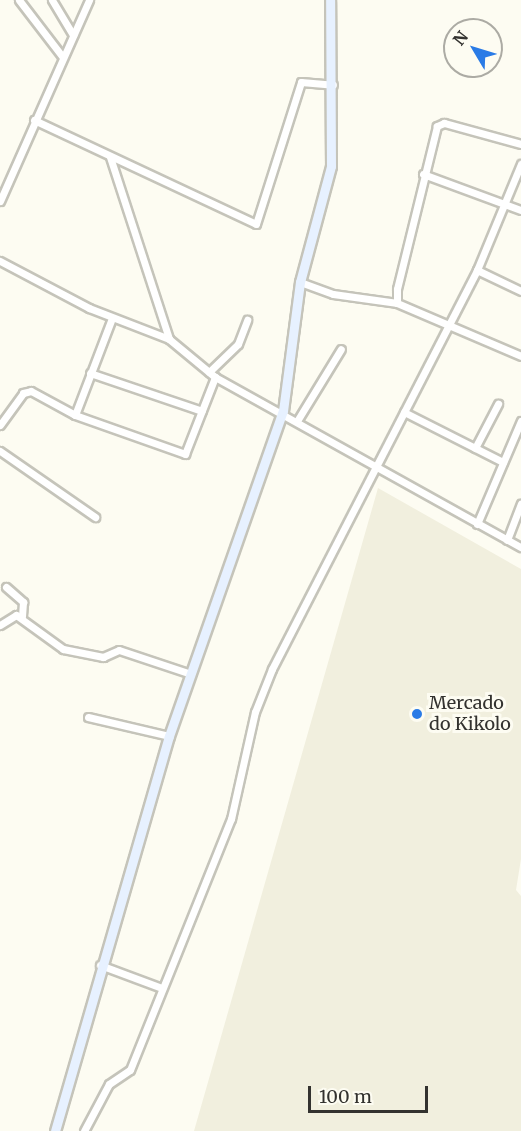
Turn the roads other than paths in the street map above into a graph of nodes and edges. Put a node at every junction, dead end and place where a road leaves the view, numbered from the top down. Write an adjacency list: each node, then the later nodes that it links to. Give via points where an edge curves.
1 (19, 0): 6 (street)
2 (52, 0): 5 (street)
3 (89, 0): 5 (street)
4 (330, 0): 7 (street)
5 (73, 35): 6 (street)
6 (62, 56): 8 (street)
7 (333, 85): 10 (street, via 302,82 256,224); 18 (street, via 331,166)
8 (34, 120): 10 (street); 13 (street)
9 (521, 144): 12 (street, via 440,124)
10 (110, 157): 24 (street)
11 (521, 164): 14 (street)
12 (423, 174): 14 (street); 20 (street, via 400,266)
13 (1, 195)
14 (505, 204): 15 (street); 17 (street)
15 (521, 210)
16 (0, 261): 21 (street)
17 (477, 270): 19 (street); 23 (street)
18 (300, 282): 20 (street, via 333,294); 31 (street)
19 (521, 291)
20 (397, 303): 23 (street)
21 (112, 318): 24 (street); 27 (street)
22 (247, 320): 28 (street, via 238,344)
23 (450, 325): 26 (street); 32 (street)
24 (170, 339): 28 (street)
25 (341, 349): 34 (street)
26 (521, 356)
27 (90, 373): 30 (street); 33 (street)
28 (212, 374): 30 (street); 31 (street)
29 (498, 404): 37 (street)
30 (202, 411): 33 (street, via 185,454)
31 (283, 411): 34 (street); 49 (street)
32 (404, 412): 37 (street); 40 (street)
33 (75, 415): 36 (street, via 26,391)
34 (297, 421): 40 (street)
35 (521, 421): 39 (street)
36 (0, 425)
37 (475, 448): 39 (street)
38 (0, 451): 42 (street)
39 (503, 462): 43 (street)
40 (374, 469): 43 (street); 53 (street, via 267,680 255,712 231,819)
41 (521, 504): 44 (street)
42 (96, 517)
43 (477, 524): 44 (street)
44 (507, 540): 45 (street)
45 (521, 547)
46 (6, 587): 47 (street, via 23,602)
47 (22, 616): 48 (street); 49 (street, via 63,649 103,657 119,650)
48 (0, 625)
49 (191, 674): 51 (street)
50 (88, 717): 51 (street)
51 (169, 736): 52 (street)
52 (100, 964): 53 (street); 54 (street)
53 (162, 988): 55 (street, via 130,1070 109,1084)
54 (55, 1131)
55 (84, 1131)

